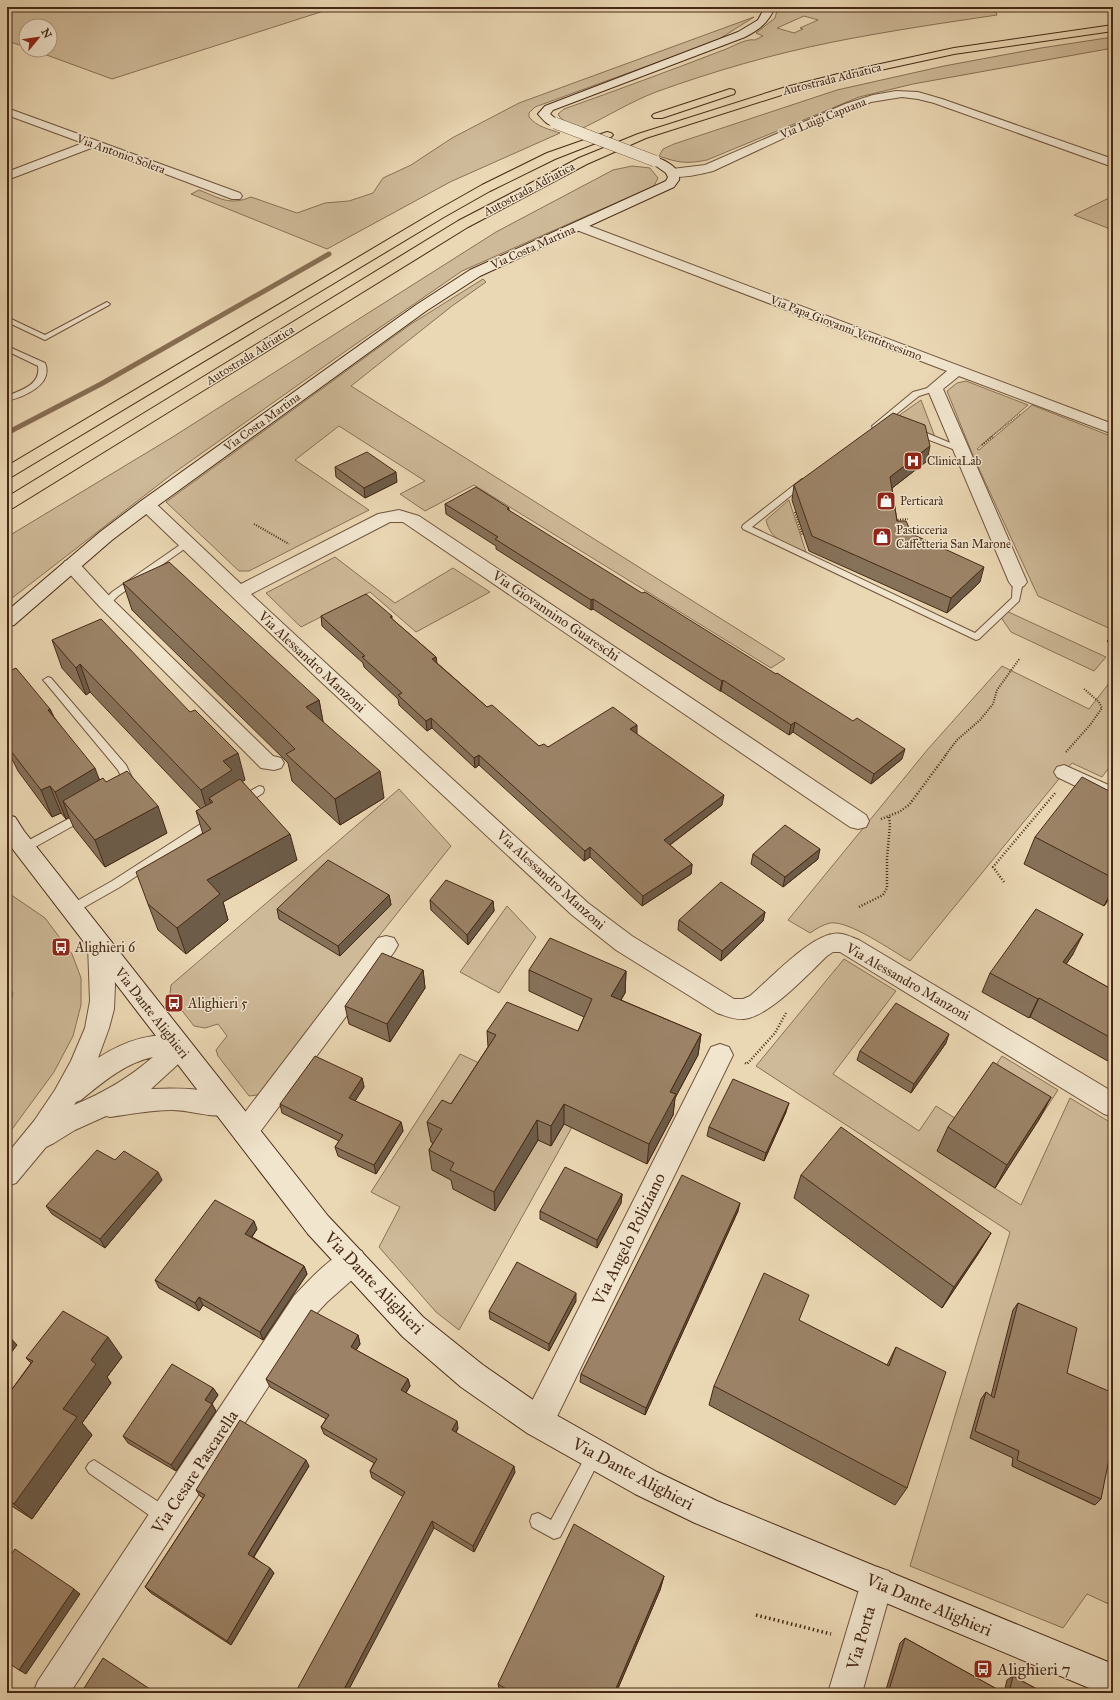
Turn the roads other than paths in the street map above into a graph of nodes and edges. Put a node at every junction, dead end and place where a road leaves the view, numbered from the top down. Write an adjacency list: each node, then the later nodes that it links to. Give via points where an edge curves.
1 (770, 7): 11 (street, bridge, via 762,22 736,37 549,108 544,114 555,123 655,161)
2 (1113, 17): 4 (highway)
3 (1113, 28): 27 (highway, Autostrada Adriatica, via 954,51 790,89 642,136 583,161 463,224)
4 (936, 42)
5 (738, 90): 7 (highway)
6 (7, 111): 9 (street, Via Antonio Solera)
7 (643, 121)
8 (621, 130): 25 (highway, Autostrada Adriatica, via 551,156 486,188)
9 (94, 143): 12 (street); 13 (street, Via Antonio Solera)
10 (1113, 163): 11 (street, Via Luigi Capuana, via 938,101 898,94 860,101 709,168)
11 (672, 172): 14 (street, Via Costa Martina, via 674,181 665,187)
12 (7, 176)
13 (236, 196)
14 (579, 226): 18 (street, Via Papa Giovanni Ventitreesimo); 28 (street, Via Costa Martina, via 475,273 427,304)
15 (107, 304): 16 (lane, via 45,338)
16 (7, 319)
17 (7, 348): 20 (lane, via 42,365 44,373 36,386)
18 (957, 370): 19 (street); 23 (street, Via Papa Giovanni Ventitreesimo)
19 (935, 388): 22 (lane, via 916,394 887,421); 24 (street)
20 (7, 399)
21 (905, 428): 24 (lane)
22 (872, 429)
23 (1113, 429)
24 (961, 449): 31 (street)
25 (7, 473)
26 (812, 476): 31 (lane, via 746,528 976,638 1016,599)
27 (7, 504)
28 (147, 505): 29 (street, Via Alessandro Manzoni); 30 (street, Via Costa Martina)
29 (187, 543): 32 (street, Via Alessandro Manzoni); 33 (lane)
30 (71, 565): 33 (street); 34 (street, Via Costa Martina)
31 (1018, 582)
32 (239, 593): 44 (street, Via Giovannino Guareschi, via 384,518 398,515 413,520); 53 (street, Via Alessandro Manzoni, via 588,916 624,943 726,1006 745,1009 759,1003 819,949 833,943 842,943)
33 (106, 603): 36 (street, via 268,763)
34 (7, 621)
35 (48, 680): 39 (lane, via 122,768 128,780)
36 (274, 763)
37 (1067, 773): 40 (street)
38 (259, 790): 42 (lane)
39 (121, 793)
40 (1113, 796)
41 (95, 808): 45 (lane)
42 (232, 808)
43 (219, 816): 46 (lane, via 116,884)
44 (858, 821)
45 (13, 834): 46 (street, Via Dante Alighieri)
46 (72, 909): 47 (street, Via Dante Alighieri)
47 (100, 945): 49 (street, Via Dante Alighieri); 51 (street, via 102,1010 97,1031)
48 (386, 945): 55 (street)
49 (179, 1047): 51 (street, via 155,1046 138,1050 114,1061); 52 (street, Via Dante Alighieri); 54 (street, via 141,1082)
50 (720, 1055): 59 (street, Via Angelo Poliziano)
51 (68, 1095): 56 (street)
52 (224, 1105): 54 (street, via 149,1100); 55 (street, Via Dante Alighieri)
53 (1113, 1106)
54 (93, 1110): 56 (street, via 68,1120)
55 (245, 1132): 58 (street, Via Dante Alighieri, via 318,1225)
56 (35, 1140): 57 (street)
57 (7, 1174)
58 (352, 1261): 59 (street, Via Dante Alighieri, via 413,1327 472,1376); 62 (street, Via Cesare Pascarella, via 304,1306)
59 (538, 1422): 60 (street, Via Dante Alighieri)
60 (594, 1455): 63 (lane, via 554,1531); 64 (street, Via Dante Alighieri, via 706,1512)
61 (94, 1468): 62 (lane)
62 (166, 1517): 66 (street, Via Cesare Pascarella)
63 (538, 1521)
64 (877, 1583): 65 (street, Via Dante Alighieri); 67 (street, Via Porta)
65 (1113, 1681)
66 (50, 1693)
67 (845, 1693)

